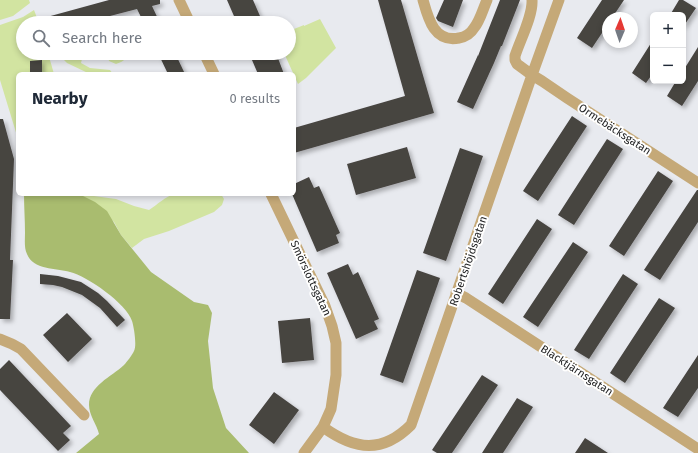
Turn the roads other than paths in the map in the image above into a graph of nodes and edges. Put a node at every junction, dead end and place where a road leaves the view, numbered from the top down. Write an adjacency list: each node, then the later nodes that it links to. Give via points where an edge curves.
1 (179, 0): 6 (street)
2 (423, 0): 3 (street, via 428,18 435,30 444,37 455,38 472,32)
3 (487, 0)
4 (532, 0): 9 (street, Ormebäcksgatan, via 515,60)
5 (559, 0): 9 (street, Robertshöjdsgatan)
6 (187, 16)
7 (207, 60): 8 (street)
8 (213, 72)
9 (532, 75): 10 (street, Ormebäcksgatan); 12 (street, Robertshöjdsgatan)
10 (698, 184)
11 (272, 196): 15 (street, Smörslottsgatan, via 325,306 336,343 336,375 331,409)
12 (456, 294): 15 (street, Robertshöjdsgatan, via 416,412 404,434 388,446 370,450 360,449); 16 (street, Blacktjärnsgatan, via 466,298)
13 (0, 339): 14 (street, via 20,348)
14 (84, 415)
15 (323, 428): 17 (street, Smörslottsgatan)
16 (698, 449)
17 (304, 453)

